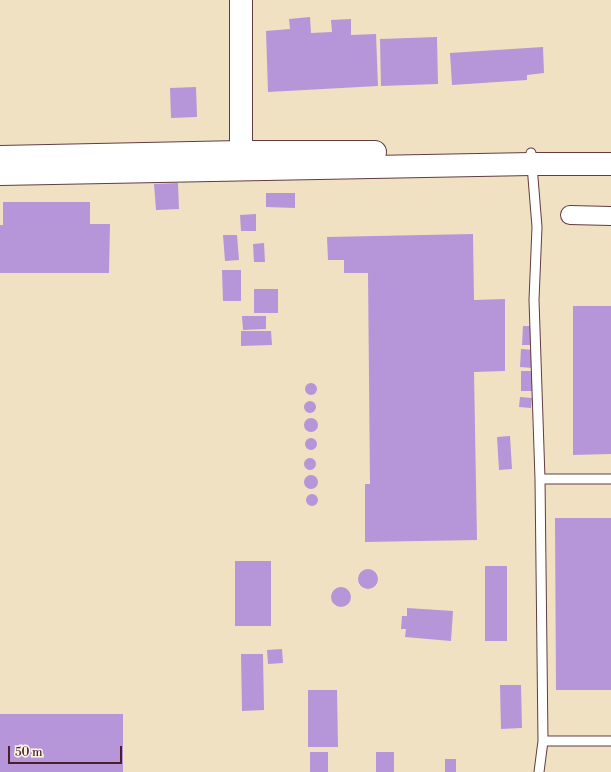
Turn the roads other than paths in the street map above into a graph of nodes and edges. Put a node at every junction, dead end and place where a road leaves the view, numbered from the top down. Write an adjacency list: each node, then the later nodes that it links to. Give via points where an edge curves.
1 (241, 0): 2 (street)
2 (241, 152): 4 (street); 5 (street)
3 (611, 153): 5 (street)
4 (0, 157)
5 (531, 158): 6 (street); 7 (street); 10 (lane, via 537,227 534,300)
6 (611, 164)
7 (0, 174)
8 (570, 215): 9 (street)
9 (611, 216)
10 (540, 479): 11 (lane); 12 (lane)
11 (611, 479)
12 (543, 741): 13 (lane); 14 (lane)
13 (611, 741)
14 (539, 772)

